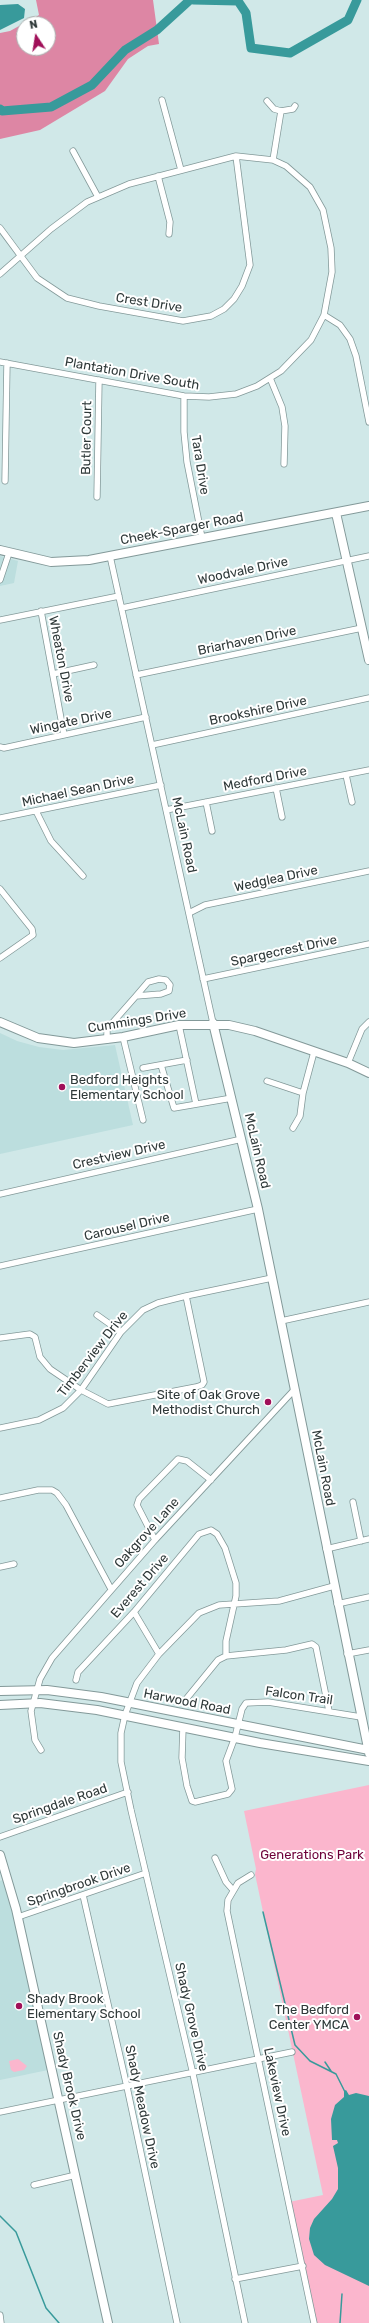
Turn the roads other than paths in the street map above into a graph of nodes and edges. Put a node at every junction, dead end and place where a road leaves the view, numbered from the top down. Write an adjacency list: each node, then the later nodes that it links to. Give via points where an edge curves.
1 (162, 100): 8 (street)
2 (267, 101): 4 (street, via 274,109)
3 (295, 106): 4 (street, via 293,109)
4 (281, 111): 7 (street)
5 (72, 151): 10 (street)
6 (236, 156): 7 (street); 8 (street); 13 (street, Crest Drive, via 250,265 234,299 224,309 211,316 183,321 67,298 36,278)
7 (273, 160): 15 (street, Plantation Drive South, via 286,166 303,180 323,210 331,248 332,272)
8 (181, 170): 9 (street)
9 (158, 176): 10 (street, via 129,184); 12 (street, via 170,222)
10 (98, 197): 13 (street, via 70,214)
11 (0, 228): 13 (street, Crest Drive)
12 (169, 234)
13 (19, 256): 14 (street)
14 (0, 274)
15 (324, 315): 18 (street, Plantation Drive South, via 306,346 281,371); 21 (street, via 340,325 350,339 356,356)
16 (0, 362): 17 (street, Plantation Drive South)
17 (7, 363): 19 (street, Plantation Drive South); 23 (street)
18 (270, 378): 20 (street, Plantation Drive South, via 236,394); 22 (street, via 282,407 286,448)
19 (99, 380): 20 (street, Plantation Drive South); 24 (street, Butler Court)
20 (184, 396): 27 (street, Tara Drive, via 187,462)
21 (369, 422)
22 (284, 464)
23 (5, 481)
24 (97, 497)
25 (369, 506): 26 (street, Cheek-Sparger Road)
26 (336, 513): 27 (street, Cheek-Sparger Road); 32 (street)
27 (202, 538): 30 (street, Cheek-Sparger Road)
28 (0, 550): 29 (street, Cheek-Sparger Road)
29 (9, 553): 30 (street, Cheek-Sparger Road, via 51,562); 33 (street)
30 (110, 556): 35 (street, McLain Road)
31 (369, 556): 32 (street, Woodvale Drive)
32 (348, 560): 36 (street, Woodvale Drive); 39 (street)
33 (2, 567): 34 (street)
34 (0, 580)
35 (119, 596): 36 (street, McLain Road); 37 (street)
36 (122, 608): 43 (street, McLain Road)
37 (41, 611): 38 (street); 42 (street, Wheaton Drive)
38 (0, 620)
39 (362, 628): 40 (street); 43 (street, Briarhaven Drive)
40 (369, 660)
41 (94, 665): 42 (street)
42 (53, 674): 46 (street, Wheaton Drive)
43 (136, 675): 45 (street, McLain Road)
44 (369, 698): 47 (street, Brookshire Drive)
45 (146, 717): 46 (street, Wingate Drive); 47 (street, McLain Road)
46 (64, 735): 48 (street, Wingate Drive)
47 (152, 745): 51 (street, McLain Road)
48 (1, 747)
49 (369, 770): 50 (street, Medford Drive)
50 (346, 775): 52 (street, Medford Drive); 54 (street)
51 (161, 785): 55 (street, McLain Road); 56 (street, Michael Sean Drive)
52 (276, 788): 53 (street, Medford Drive); 57 (street)
53 (206, 802): 55 (street, Medford Drive); 59 (street)
54 (352, 802)
55 (166, 810): 63 (street, McLain Road)
56 (36, 811): 58 (street, Michael Sean Drive); 61 (street, via 51,841)
57 (282, 817)
58 (0, 818)
59 (212, 831)
60 (369, 871): 63 (street, Wedglea Drive, via 205,905)
61 (83, 876)
62 (0, 889): 65 (street, via 33,932 30,938)
63 (189, 913): 66 (street, McLain Road)
64 (369, 944): 66 (street, Spargecrest Drive)
65 (0, 958)
66 (203, 979): 70 (street, McLain Road)
67 (136, 996): 67 (street, via 161,994 169,991 170,985 166,980 159,979 148,982); 73 (street, via 107,1029)
68 (0, 1022): 73 (street, Cummings Drive, via 51,1041 74,1043)
69 (369, 1022): 76 (street, via 362,1029)
70 (213, 1023): 71 (street, Cummings Drive); 74 (street, Cummings Drive, via 255,1031); 82 (street, McLain Road)
71 (179, 1025): 72 (street, Cummings Drive); 75 (street)
72 (123, 1037): 73 (street, Cummings Drive); 84 (street)
73 (107, 1040)
74 (314, 1052): 76 (street, Cummings Drive); 81 (street)
75 (188, 1060): 77 (street); 83 (street)
76 (348, 1063): 79 (street, Cummings Drive)
77 (161, 1065): 78 (street); 83 (street, via 172,1107)
78 (143, 1068)
79 (369, 1073)
80 (267, 1081): 81 (street)
81 (303, 1093): 85 (street, via 300,1116)
82 (232, 1098): 83 (street); 86 (street, McLain Road)
83 (196, 1104)
84 (143, 1120)
85 (293, 1128)
86 (242, 1139): 87 (street, Crestview Drive); 88 (street, McLain Road)
87 (0, 1194)
88 (258, 1209): 89 (street, Carousel Drive); 90 (street, McLain Road)
89 (0, 1266)
90 (272, 1278): 91 (street, Timberview Drive); 94 (street, McLain Road)
91 (186, 1296): 95 (street, Timberview Drive, via 158,1303 143,1310); 98 (street, via 204,1382 196,1387 108,1404)
92 (369, 1302): 94 (street)
93 (97, 1315): 95 (street)
94 (281, 1320): 97 (street, McLain Road)
95 (121, 1332): 98 (street, Timberview Drive)
96 (0, 1338): 98 (street, via 30,1334 35,1337 44,1362)
97 (295, 1389): 100 (street, Oakgrove Lane); 106 (street, McLain Road)
98 (81, 1390): 99 (street, Timberview Drive, via 63,1408 46,1418)
99 (0, 1428)
100 (211, 1480): 104 (street, Oakgrove Lane); 104 (street, via 187,1461 178,1459 139,1500 137,1505)
101 (0, 1498): 110 (street, via 38,1490 52,1490 57,1494 66,1505)
102 (353, 1502): 105 (street)
103 (369, 1539): 105 (street)
104 (155, 1540): 110 (street, Oakgrove Lane)
105 (361, 1541): 106 (street)
106 (326, 1549): 109 (street, McLain Road)
107 (14, 1564): 108 (street)
108 (0, 1567)
109 (334, 1586): 112 (street, Shady Grove Drive, via 279,1601); 113 (street, McLain Road)
110 (111, 1589): 120 (street, Oakgrove Lane, via 52,1658)
111 (369, 1597): 113 (street)
112 (234, 1604): 114 (street, Everest Drive, via 236,1583 225,1548 214,1532 203,1531); 116 (street, Shady Grove Drive, via 210,1607 199,1613); 118 (street, via 226,1641)
113 (337, 1604): 117 (street, McLain Road)
114 (134, 1612): 116 (street); 119 (street, Everest Drive, via 78,1672)
115 (369, 1650): 117 (street)
116 (159, 1654): 124 (street, Shady Grove Drive, via 137,1683)
117 (347, 1654): 128 (street, McLain Road)
118 (226, 1656): 122 (street, via 218,1660); 126 (street, via 286,1650 312,1644 317,1653)
119 (76, 1680)
120 (36, 1690): 121 (street, Harwood Road); 123 (street, Oakgrove Lane); 124 (street, Harwood Road, via 74,1693)
121 (0, 1691)
122 (187, 1698)
123 (34, 1703): 125 (street, Harwood Road); 127 (street, Harwood Road); 132 (street, Oakgrove Lane, via 31,1711 35,1740)
124 (130, 1703): 127 (street, Shady Grove Drive); 129 (street, Harwood Road)
125 (0, 1705)
126 (330, 1711): 128 (street, Falcon Trail); 129 (street, Falcon Trail, via 268,1702 250,1702 243,1706)
127 (125, 1715): 130 (street, Harwood Road); 135 (street, Shady Grove Drive, via 121,1733 121,1762)
128 (361, 1717): 133 (street, McLain Road)
129 (238, 1724): 131 (street, Falcon Trail); 133 (street, Harwood Road)
130 (183, 1727): 131 (street, Harwood Road); 131 (street, Falcon Trail, via 182,1758 187,1786 192,1801 195,1802 228,1794 232,1789 226,1761)
131 (235, 1738): 134 (street, Harwood Road)
132 (41, 1750)
133 (369, 1751)
134 (369, 1761)
135 (128, 1792): 136 (street, Springdale Road); 139 (street, Shady Grove Drive)
136 (0, 1837)
137 (0, 1855): 143 (street, Shady Brook Drive)
138 (215, 1858): 141 (street, via 226,1882)
139 (146, 1873): 142 (street, Springbrook Drive); 146 (street, Shady Grove Drive)
140 (251, 1875): 141 (street, Lakeview Drive, via 242,1879)
141 (233, 1890): 145 (street, Lakeview Drive, via 228,1900 227,1911)
142 (83, 1895): 143 (street, Springbrook Drive); 147 (street, Shady Meadow Drive)
143 (18, 1917): 148 (street, Shady Brook Drive)
144 (292, 2052): 145 (street)
145 (260, 2061): 146 (street); 152 (street, Lakeview Drive)
146 (193, 2074): 147 (street); 153 (street, Shady Grove Drive)
147 (127, 2087): 148 (street); 157 (street, Shady Meadow Drive)
148 (60, 2100): 149 (street); 150 (street, Shady Brook Drive)
149 (0, 2112)
150 (76, 2175): 151 (street); 156 (street, Shady Brook Drive)
151 (34, 2185)
152 (303, 2266): 153 (street); 159 (street, Lakeview Drive)
153 (235, 2279): 158 (street, Shady Grove Drive)
154 (0, 2315): 155 (street)
155 (1, 2323)
156 (108, 2323)
157 (176, 2323)
158 (245, 2323)
159 (314, 2323)

